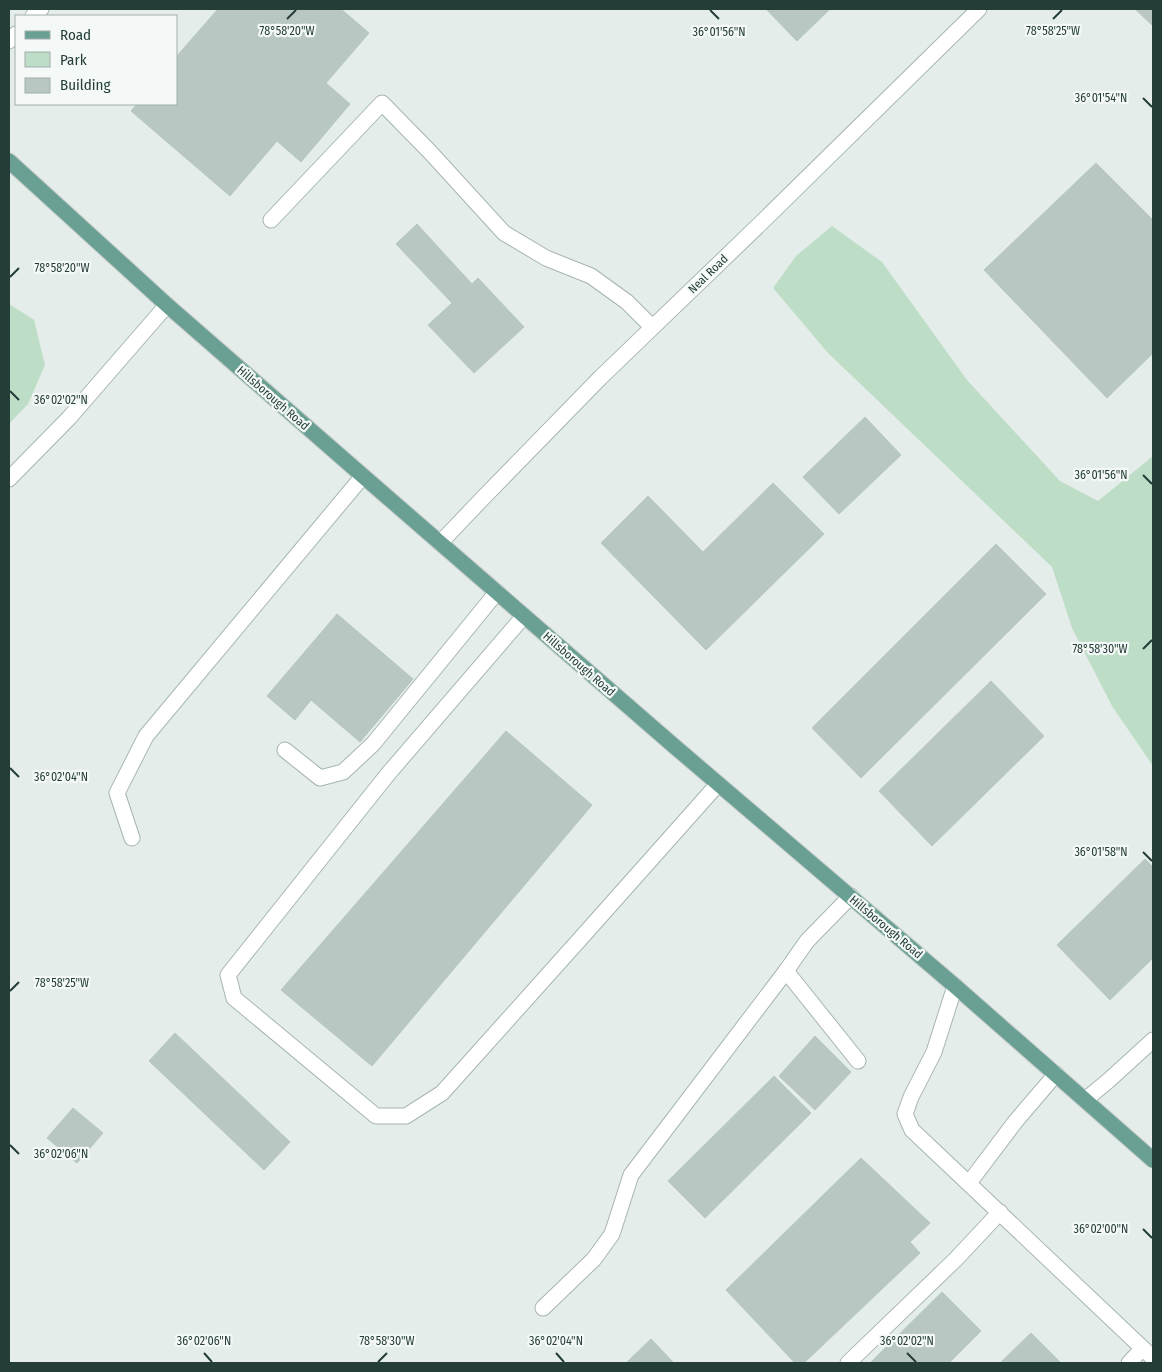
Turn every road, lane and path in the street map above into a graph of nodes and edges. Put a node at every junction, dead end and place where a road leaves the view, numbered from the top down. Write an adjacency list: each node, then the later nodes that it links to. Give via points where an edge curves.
1 (979, 9): 5 (street, Neal Road)
2 (9, 161): 4 (main road, Hillsborough Road)
3 (271, 220): 5 (street, via 382,103 504,233 546,258 591,276 627,302)
4 (167, 305): 6 (main road, Hillsborough Road); 7 (street, via 69,418)
5 (652, 327): 8 (street, Neal Road)
6 (363, 476): 8 (main road, Hillsborough Road); 13 (street, via 146,736 117,793)
7 (9, 479)
8 (440, 543): 9 (main road, Hillsborough Road)
9 (496, 592): 10 (main road, Hillsborough Road); 11 (street, via 373,744 343,772 320,778)
10 (524, 616): 12 (main road, Hillsborough Road); 12 (street, via 388,774 228,975 234,998 376,1116 406,1116 442,1093)
11 (285, 750)
12 (718, 784): 14 (main road, Hillsborough Road)
13 (132, 838)
14 (851, 896): 15 (street, via 807,941); 16 (main road, Hillsborough Road)
15 (786, 971): 18 (street); 24 (street, via 631,1175 612,1234 594,1260)
16 (956, 986): 19 (main road, Hillsborough Road); 22 (street, via 934,1052 905,1114 912,1130)
17 (1153, 1040): 20 (street)
18 (858, 1061)
19 (1056, 1074): 20 (main road, Hillsborough Road); 22 (street)
20 (1085, 1100): 21 (main road, Hillsborough Road)
21 (1153, 1160)
22 (969, 1183): 23 (street)
23 (1000, 1212): 25 (street); 26 (street)
24 (543, 1308)
25 (1148, 1354): 27 (street)
26 (848, 1363)
27 (1129, 1363)

